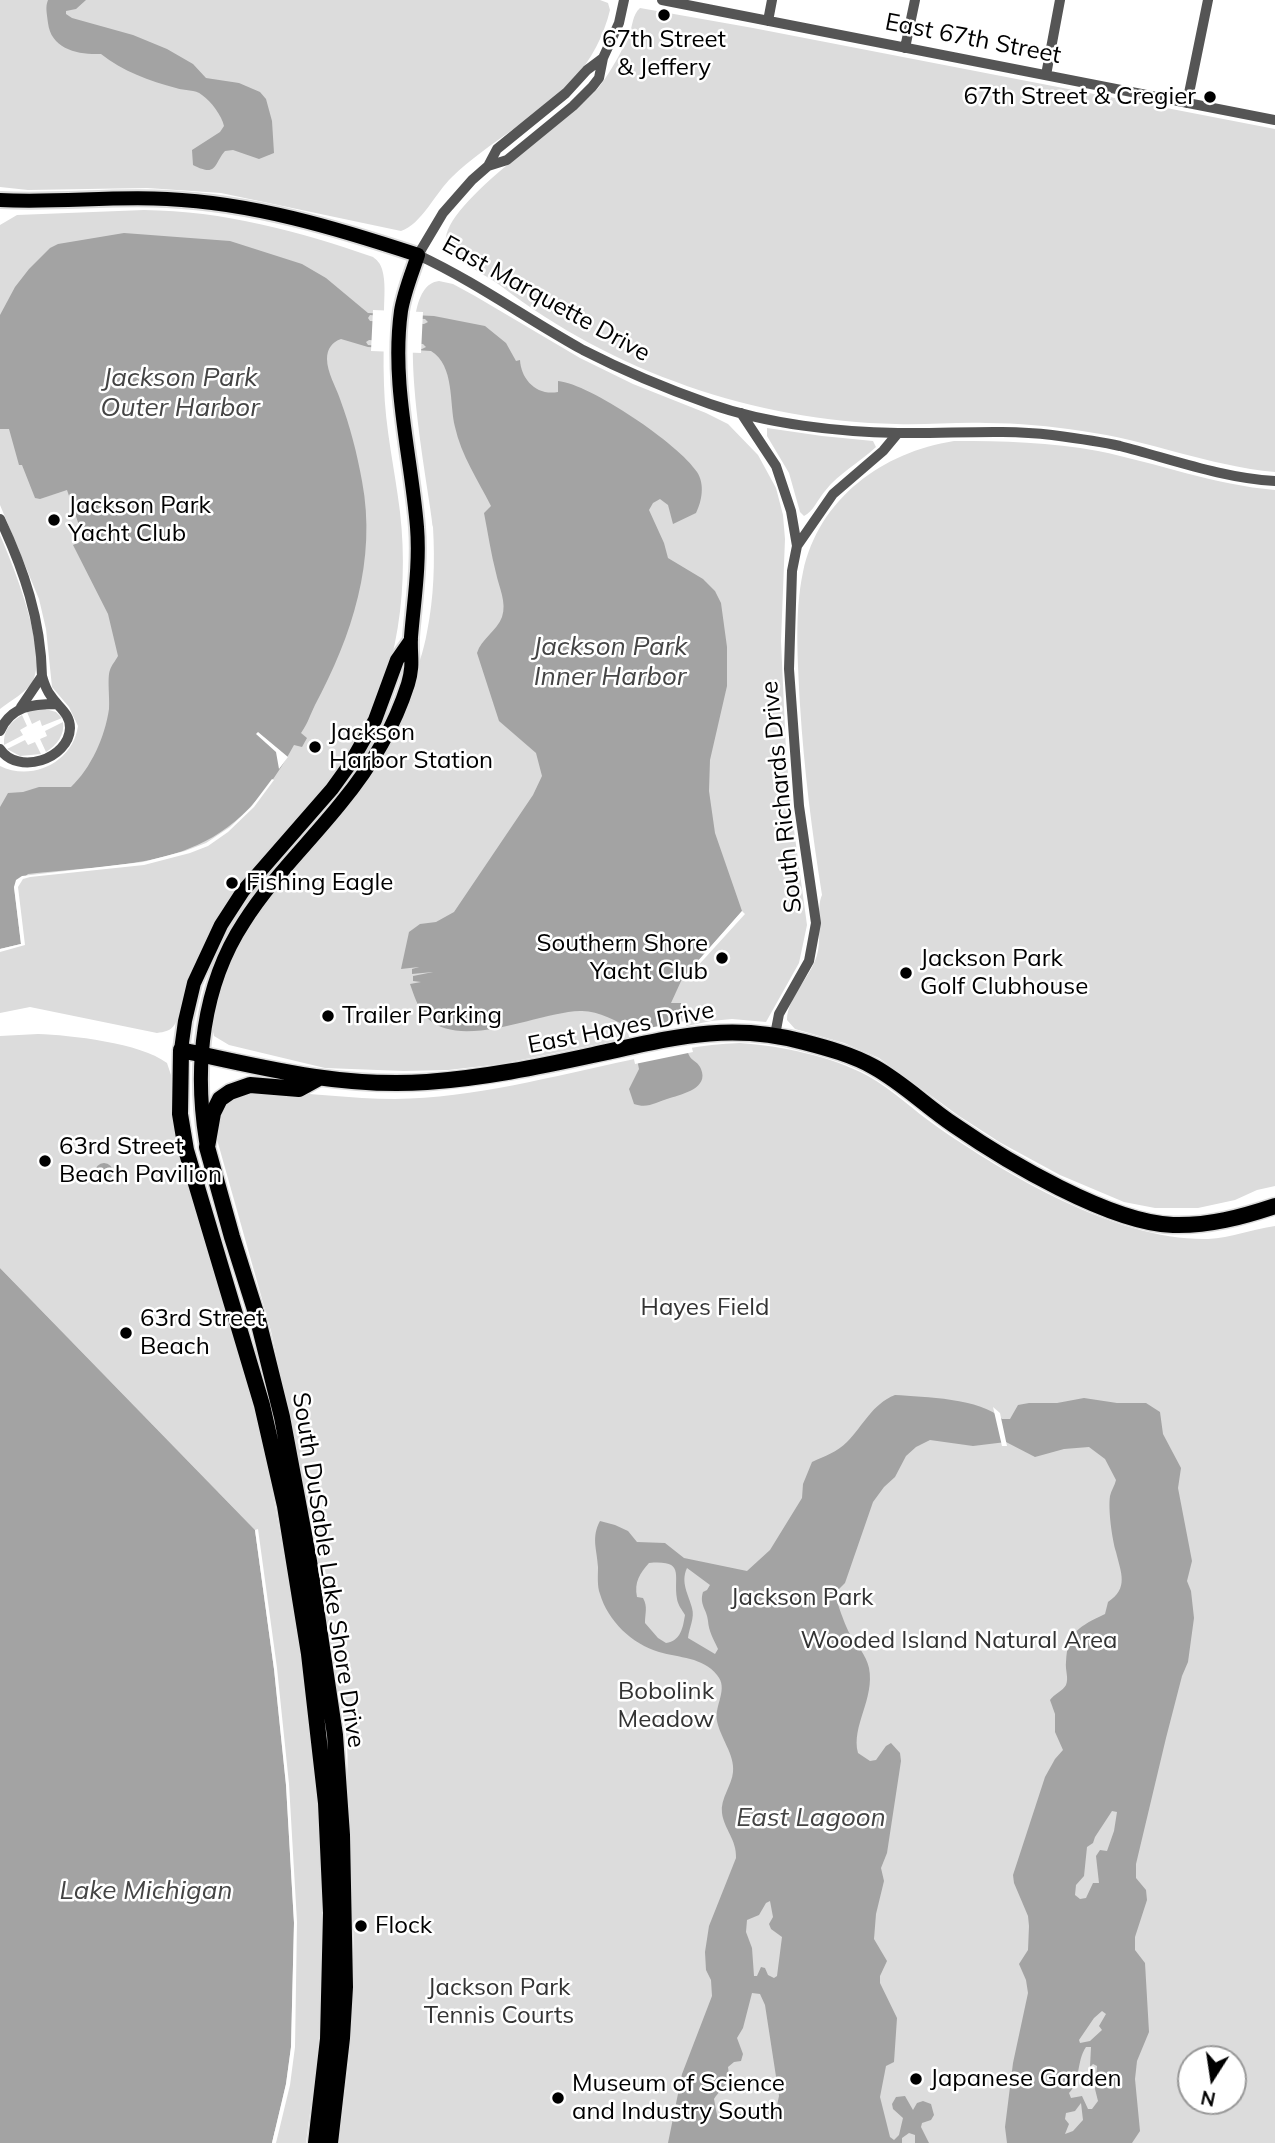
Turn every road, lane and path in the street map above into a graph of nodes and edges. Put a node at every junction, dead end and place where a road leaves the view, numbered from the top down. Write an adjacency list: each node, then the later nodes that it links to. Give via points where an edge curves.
1 (624, 0): 13 (street, via 603,58 497,149 488,166 443,213)
2 (662, 0): 7 (street, East 67th Street)
3 (772, 0): 7 (street)
4 (915, 0): 8 (street)
5 (1060, 0): 9 (street)
6 (1208, 0): 10 (street)
7 (768, 21): 8 (street, East 67th Street)
8 (905, 48): 9 (street, East 67th Street)
9 (1046, 75): 10 (street, East 67th Street)
10 (1187, 103): 11 (street, East 67th Street)
11 (1275, 120)
12 (0, 200): 13 (main road, East Marquette Drive, via 208,202 302,220)
13 (418, 255): 14 (street, East Marquette Drive, via 476,284 584,350 670,390); 19 (main road, South DuSable Lake Shore Drive, via 401,308 398,357 418,549)
14 (741, 413): 15 (street, East Marquette Drive, via 818,427); 18 (street, South Richards Drive, via 779,473)
15 (898, 433): 16 (street, East Marquette Drive, via 1048,435 1116,445 1202,469); 18 (street, South Richards Drive, via 834,494)
16 (1275, 481)
17 (0, 519): 20 (street, via 35,609)
18 (797, 547): 25 (street, South Richards Drive, via 789,669 799,806 816,923 809,961 779,1014)
19 (411, 640): 26 (main road, via 397,660 375,720 350,764 243,891 221,925 194,983); 27 (main road, South DuSable Lake Shore Drive, via 413,666 408,684 376,754 258,903 228,949 211,1000)
20 (42, 676): 21 (street); 22 (street)
21 (57, 704): 22 (street); 24 (street, via 70,725 59,750 41,760 21,762)
22 (21, 707): 23 (street)
23 (0, 732)
24 (0, 749)
25 (775, 1035): 28 (highway, East Hayes Drive, via 697,1033 530,1069 429,1082 382,1084); 30 (highway, East Hayes Drive, via 875,1067 952,1125 1019,1166 1115,1211 1147,1221 1201,1224)
26 (181, 1050): 27 (highway, East Hayes Drive); 31 (highway, South DuSable Lake Shore Drive, via 180,1114 186,1150 262,1405 285,1506 313,1681 326,1802 331,1913 328,2039)
27 (201, 1054): 28 (highway, East Hayes Drive); 29 (main road, South DuSable Lake Shore Drive)
28 (319, 1078): 29 (highway, via 299,1089 250,1085 230,1092 213,1114)
29 (208, 1147): 32 (highway, South DuSable Lake Shore Drive, via 282,1417 335,1735 345,1987)
30 (1275, 1206)
31 (316, 2143)
32 (330, 2143)

